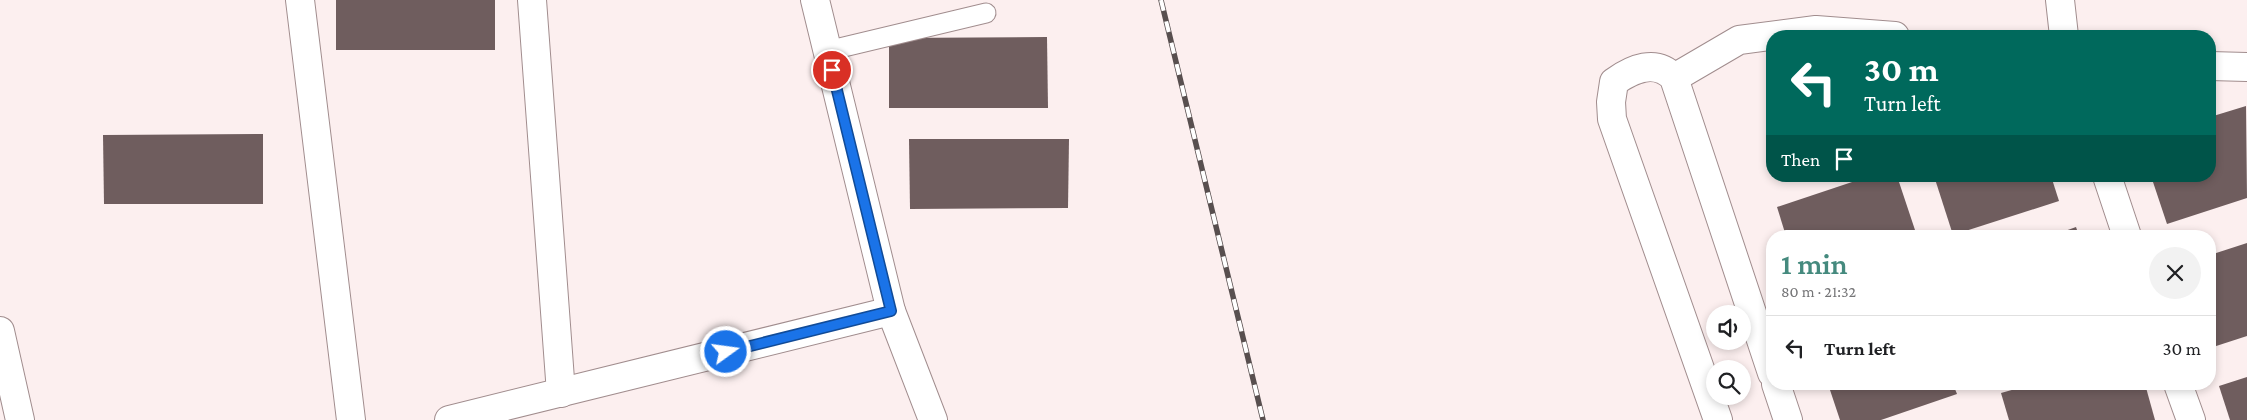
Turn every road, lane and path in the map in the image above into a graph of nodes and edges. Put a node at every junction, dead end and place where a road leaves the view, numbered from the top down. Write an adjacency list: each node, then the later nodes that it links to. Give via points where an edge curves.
1 (300, 0): 22 (street)
2 (532, 0): 19 (street)
3 (815, 0): 8 (street)
4 (2060, 0): 6 (street)
5 (986, 13): 8 (lane)
6 (2063, 30)
7 (1766, 37): 11 (street, via 1740,40)
8 (827, 51): 14 (street)
9 (2216, 66): 10 (street)
10 (2247, 67)
11 (1674, 78): 16 (street); 25 (street, via 1661,69 1646,67 1628,72 1614,82 1612,119)
12 (2109, 182): 13 (street)
13 (2125, 230)
14 (891, 311): 19 (street); 24 (street)
15 (0, 331): 21 (street)
16 (1766, 355)
17 (1778, 390): 26 (street)
18 (2180, 390): 27 (street)
19 (561, 392): 20 (street)
20 (538, 410): 23 (street)
21 (20, 420)
22 (352, 420)
23 (448, 420)
24 (933, 420)
25 (1718, 420)
26 (1788, 420)
27 (2191, 420)

